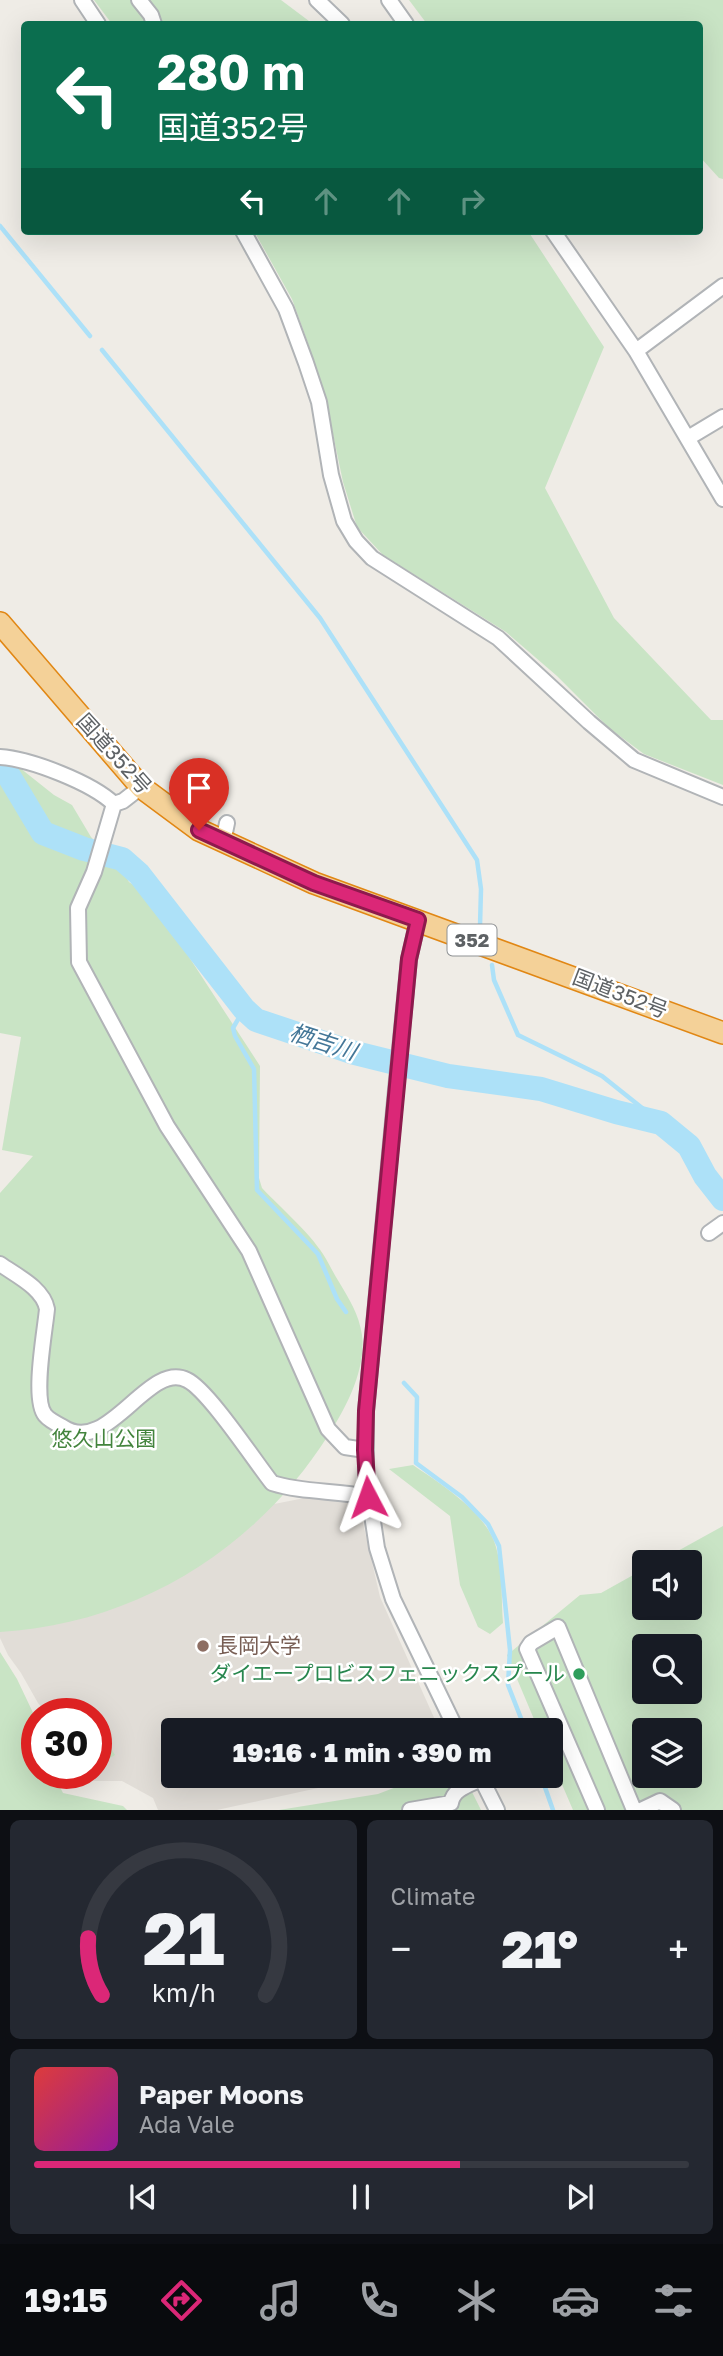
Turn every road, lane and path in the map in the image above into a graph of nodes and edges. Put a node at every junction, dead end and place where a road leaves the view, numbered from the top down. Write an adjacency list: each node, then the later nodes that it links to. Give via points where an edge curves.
1 (82, 0): 5 (street)
2 (139, 0): 6 (street)
3 (317, 0): 7 (street)
4 (389, 0): 8 (street)
5 (96, 21)
6 (153, 21)
7 (339, 21)
8 (404, 21)
9 (245, 235): 19 (street, via 286,309 306,363 319,402 331,475 344,521 356,541 372,558 498,638 634,760)
10 (556, 235): 12 (street)
11 (723, 286): 12 (street)
12 (636, 351): 14 (street)
13 (723, 417): 14 (street)
14 (688, 438): 15 (street)
15 (723, 499)
16 (0, 623): 18 (highway, 国道352号 / 352)
17 (6, 757): 20 (street, via 30,762 103,793)
18 (141, 788): 20 (street); 21 (highway, 国道352号 / 352, via 199,830 225,833 314,883)
19 (723, 796)
20 (114, 804): 26 (street, via 78,908 79,961 167,1126 249,1251 328,1429 345,1447)
21 (418, 920): 22 (highway, 国道352号 / 352); 26 (street, via 409,959)
22 (723, 1033)
23 (723, 1223): 24 (street)
24 (709, 1233)
25 (0, 1264): 27 (street, via 46,1300 41,1407 46,1416 70,1432 86,1435 100,1429 170,1377 186,1378 201,1390 272,1483)
26 (365, 1450): 27 (street)
27 (368, 1497): 28 (street, via 393,1599)
28 (451, 1718)
29 (462, 1788): 31 (street, via 452,1797)
30 (486, 1788): 33 (street)
31 (452, 1807): 32 (street)
32 (410, 1810)
33 (497, 1810)
34 (597, 1810): 35 (street, via 527,1649 558,1627)
35 (634, 1810)
36 (641, 1810): 37 (street, via 660,1801)
37 (673, 1810)

